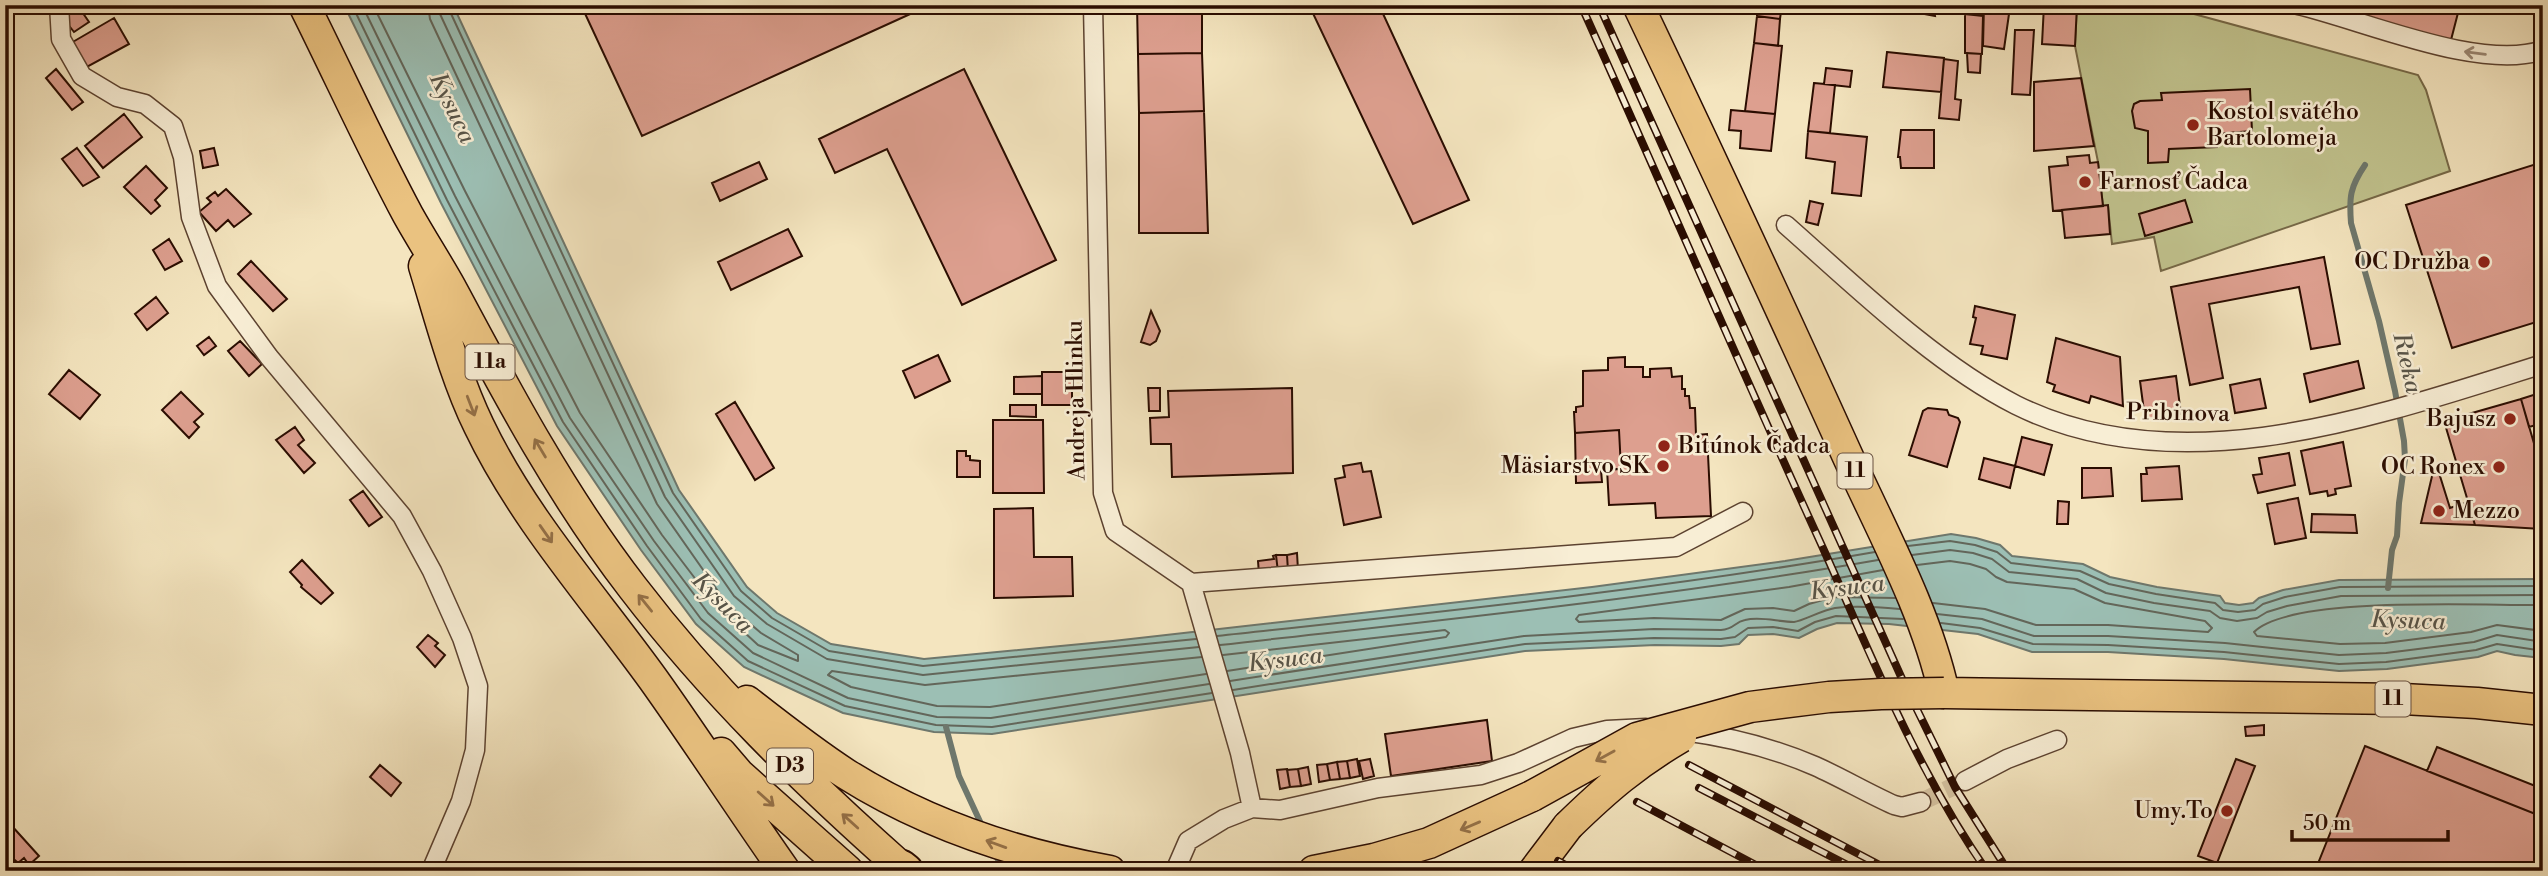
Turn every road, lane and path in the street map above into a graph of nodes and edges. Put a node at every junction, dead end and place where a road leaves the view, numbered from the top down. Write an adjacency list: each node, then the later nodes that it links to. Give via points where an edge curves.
1 (60, 5): 22 (street, via 61,39 82,76 117,97 145,104 173,126 183,157 191,217 217,286 269,357 402,516 462,638 478,686 475,750 461,801)
2 (304, 5): 7 (main road, 11a)
3 (1093, 5): 11 (street, Andreja Hlinku, via 1103,493 1115,531)
4 (1638, 5): 14 (main road, 11, via 1911,595)
5 (2303, 6): 6 (street, one-way to 5, via 2470,54)
6 (2543, 50)
7 (408, 215): 12 (main road, 11a, one-way to 7, via 575,507); 13 (main road, 11a, one-way to 13, via 478,424 506,478)
8 (1787, 225): 9 (street, Pribinova, via 1860,291 1969,378 2017,405 2073,426 2137,440 2199,441 2279,434 2388,412)
9 (2543, 364)
10 (1743, 512): 11 (street, via 1676,547)
11 (1191, 583): 20 (street)
12 (687, 656): 21 (main road, D3, one-way to 12, via 765,741); 25 (main road, one-way to 12, via 1007,849 897,802 800,742)
13 (652, 678): 23 (main road); 24 (main road, D3, one-way to 24, via 739,774)
14 (1944, 693): 15 (main road, 11, via 2403,699); 16 (main road, bridge, via 1789,701)
15 (2543, 710)
16 (1714, 717): 27 (main road, one-way to 27, bridge, via 1637,738 1532,796 1429,843); 28 (main road, bridge, via 1642,760 1604,790)
17 (2057, 740): 18 (street)
18 (1965, 781)
19 (1921, 802): 20 (street, via 1894,805 1818,767 1749,742 1629,727 1573,738 1518,764 1480,775 1378,788 1280,810)
20 (1252, 808): 26 (street, via 1188,841)
21 (903, 869)
22 (431, 871)
23 (785, 871)
24 (849, 871)
25 (1110, 871)
26 (1175, 871)
27 (1314, 871)
28 (1534, 871)

